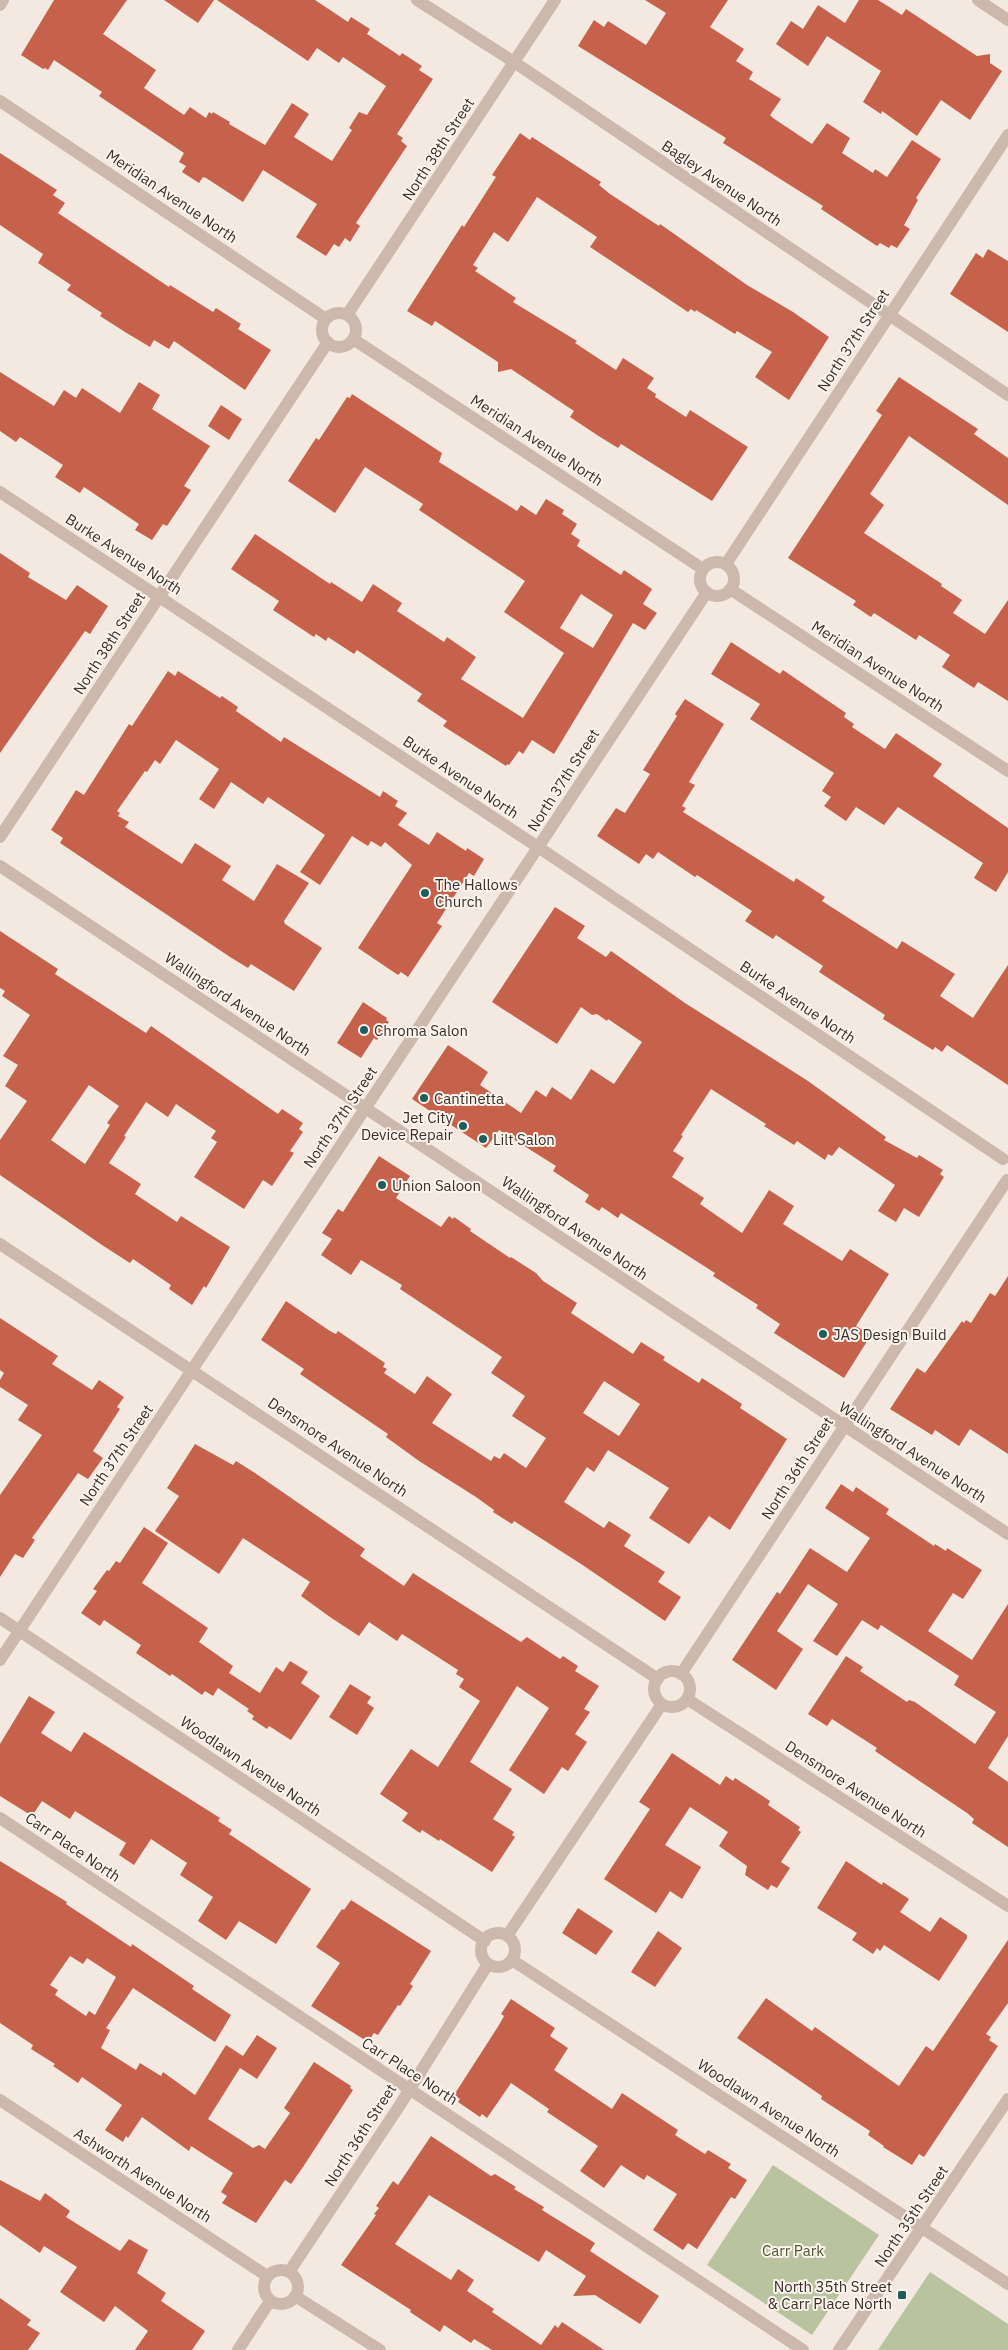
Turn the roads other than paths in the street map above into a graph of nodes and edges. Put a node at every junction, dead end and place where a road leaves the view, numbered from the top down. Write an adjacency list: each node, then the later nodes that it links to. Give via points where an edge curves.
1 (3, 0): 5 (street)
2 (417, 0): 7 (street, Bagley Avenue North)
3 (555, 0): 7 (street, North 38th Street)
4 (978, 0): 6 (street)
5 (0, 5)
6 (1008, 20)
7 (514, 62): 10 (street, North 38th Street); 11 (street, Bagley Avenue North)
8 (0, 101): 12 (street, Meridian Avenue North)
9 (1008, 136): 11 (street, North 37th Street)
10 (347, 315): 12 (street, via 334,314); 13 (street, via 355,326)
11 (889, 315): 15 (street, Bagley Avenue North); 17 (street, North 37th Street)
12 (326, 319): 14 (street, via 322,331)
13 (353, 339): 14 (street, via 341,346); 18 (street, Meridian Avenue North)
14 (328, 342): 21 (street, North 38th Street)
15 (1008, 395)
16 (0, 492): 21 (street, Burke Avenue North)
17 (726, 564): 18 (street, via 714,562); 19 (street, via 734,575)
18 (703, 569): 20 (street, via 700,582)
19 (730, 589): 20 (street, via 718,596); 22 (street, Meridian Avenue North)
20 (707, 592): 24 (street, North 37th Street)
21 (160, 596): 23 (street, North 38th Street); 24 (street, Burke Avenue North)
22 (1008, 771)
23 (0, 837)
24 (538, 848): 26 (street, North 37th Street); 27 (street, Burke Avenue North)
25 (0, 866): 26 (street, Wallingford Avenue North)
26 (365, 1109): 30 (street, North 37th Street); 31 (street, Wallingford Avenue North)
27 (1005, 1156): 28 (street, via 1000,1169)
28 (1007, 1180): 31 (street, North 36th Street)
29 (0, 1244): 30 (street, Densmore Avenue North)
30 (192, 1370): 34 (street, North 37th Street); 37 (street, Densmore Avenue North)
31 (845, 1426): 32 (street, Wallingford Avenue North); 36 (street, North 36th Street)
32 (1008, 1534)
33 (0, 1618): 34 (street, Woodlawn Avenue North)
34 (19, 1631): 35 (street, North 37th Street); 43 (street, Woodlawn Avenue North)
35 (0, 1660)
36 (681, 1674): 37 (street, via 666,1672); 38 (street, via 689,1685)
37 (658, 1679): 39 (street, via 654,1692)
38 (686, 1699): 39 (street, via 675,1707); 41 (street, Densmore Avenue North)
39 (662, 1704): 42 (street)
40 (0, 1818): 46 (street, Carr Place North)
41 (1008, 1906)
42 (507, 1936): 43 (street, via 494,1934); 44 (street, via 515,1947)
43 (485, 1941): 45 (street, via 482,1955)
44 (512, 1960): 45 (street, via 500,1967); 49 (street, Woodlawn Avenue North)
45 (488, 1964): 46 (street, North 36th Street)
46 (409, 2090): 50 (street, North 36th Street); 57 (street, Carr Place North)
47 (1008, 2099): 49 (street, North 35th Street)
48 (0, 2100): 51 (street, Ashworth Avenue North)
49 (922, 2228): 52 (street, Woodlawn Avenue North); 58 (street, North 35th Street)
50 (289, 2272): 51 (street, via 275,2270); 53 (street, via 298,2283)
51 (267, 2276): 54 (street, via 263,2290)
52 (1008, 2284)
53 (295, 2296): 54 (street, via 284,2304); 56 (street)
54 (270, 2301): 55 (street)
55 (238, 2350)
56 (380, 2350)
57 (803, 2350)
58 (839, 2350)

